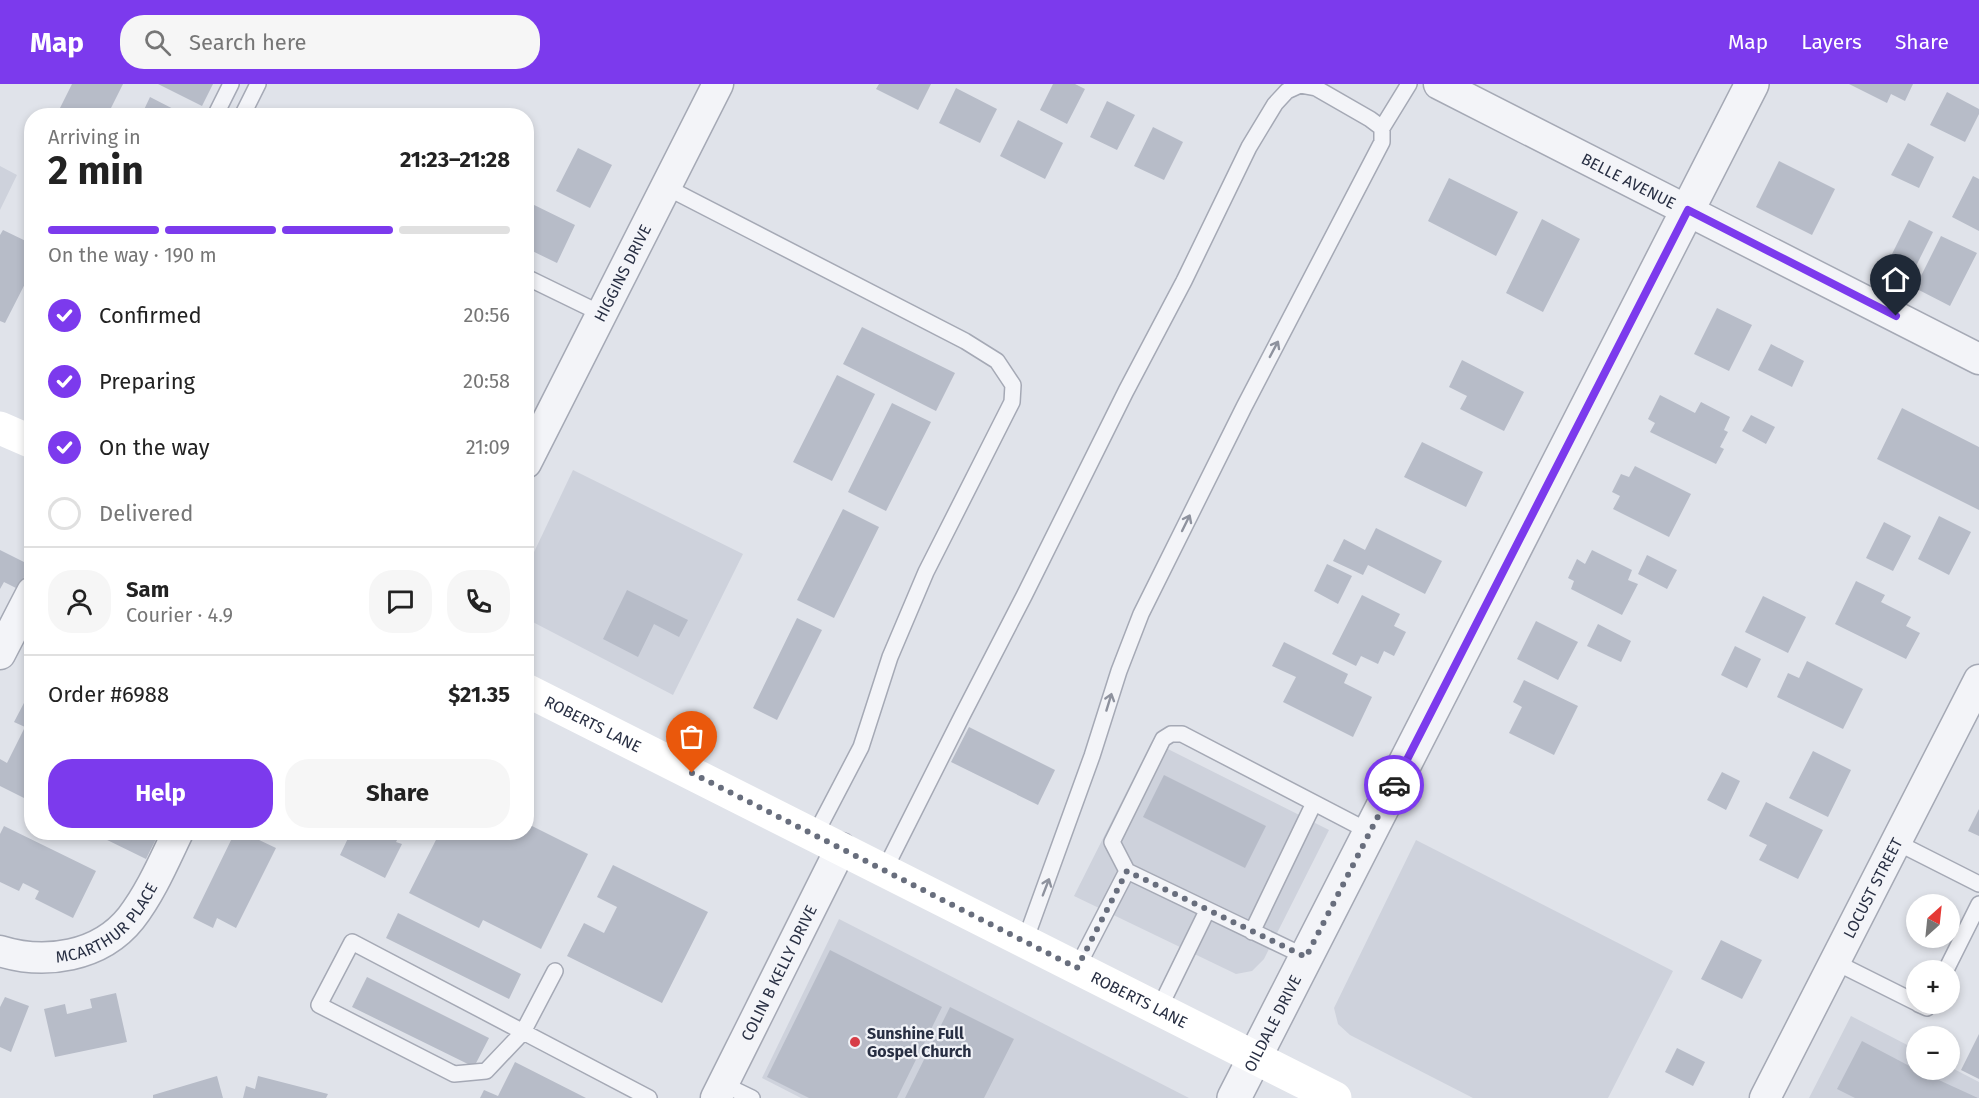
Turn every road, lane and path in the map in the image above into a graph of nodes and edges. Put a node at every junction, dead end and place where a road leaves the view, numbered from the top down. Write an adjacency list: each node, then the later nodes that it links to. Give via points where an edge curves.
1 (231, 84): 8 (lane)
2 (258, 84): 9 (lane)
3 (718, 84): 11 (street, HIGGINS DRIVE)
4 (1300, 84): 10 (lane, via 1316,88); 28 (lane, via 1275,104 1249,147)
5 (1409, 84): 10 (lane)
6 (1439, 84): 12 (street, BELLE AVENUE)
7 (1752, 84): 12 (street, OILDALE DRIVE)
8 (219, 108)
9 (246, 108)
10 (1382, 128): 34 (lane, one-way to 10, via 1141,614 1382,142)
11 (666, 187): 14 (street, HIGGINS DRIVE); 26 (lane, via 965,341 997,361 1013,385 1012,402 926,572 890,657)
12 (1688, 210): 15 (street, BELLE AVENUE); 24 (street, OILDALE DRIVE)
13 (534, 281): 14 (lane)
14 (602, 314): 18 (street, HIGGINS DRIVE)
15 (1979, 359)
16 (0, 428): 17 (main road)
17 (24, 438)
18 (534, 448)
19 (24, 608): 20 (street)
20 (0, 654)
21 (1979, 680): 27 (street, LOCUST STREET)
22 (534, 694): 26 (main road, ROBERTS LANE)
23 (1314, 802): 24 (lane); 29 (lane, via 1182,734 1171,734 1163,739 1112,842); 33 (lane)
24 (1370, 832): 36 (street, OILDALE DRIVE)
25 (174, 840): 35 (street, MCARTHUR PLACE, via 148,893 130,919 108,938 82,951 51,958 20,957)
26 (828, 842): 28 (main road, ROBERTS LANE); 45 (street, COLIN B KELLY DRIVE)
27 (1896, 842): 30 (lane); 38 (street, LOCUST STREET)
28 (884, 870): 34 (main road, ROBERTS LANE)
29 (1127, 871): 32 (lane); 39 (lane)
30 (1979, 884)
31 (1979, 904): 37 (lane)
32 (1207, 911): 33 (lane); 42 (lane)
33 (1252, 932): 36 (lane)
34 (1025, 941): 39 (main road, ROBERTS LANE)
35 (0, 951)
36 (1306, 957): 44 (street, OILDALE DRIVE)
37 (1951, 960)
38 (1835, 962): 41 (lane); 50 (street, LOCUST STREET)
39 (1077, 968): 42 (main road, ROBERTS LANE)
40 (555, 970): 43 (lane)
41 (1906, 998)
42 (1160, 1009): 44 (main road, ROBERTS LANE)
43 (523, 1032): 43 (lane, via 352,942 319,1005 454,1074 486,1071); 46 (lane)
44 (1255, 1057): 48 (street, OILDALE DRIVE); 49 (main road, ROBERTS LANE)
45 (719, 1091): 47 (lane)
46 (649, 1098)
47 (752, 1098)
48 (1234, 1098)
49 (1335, 1098)
50 (1765, 1098)

